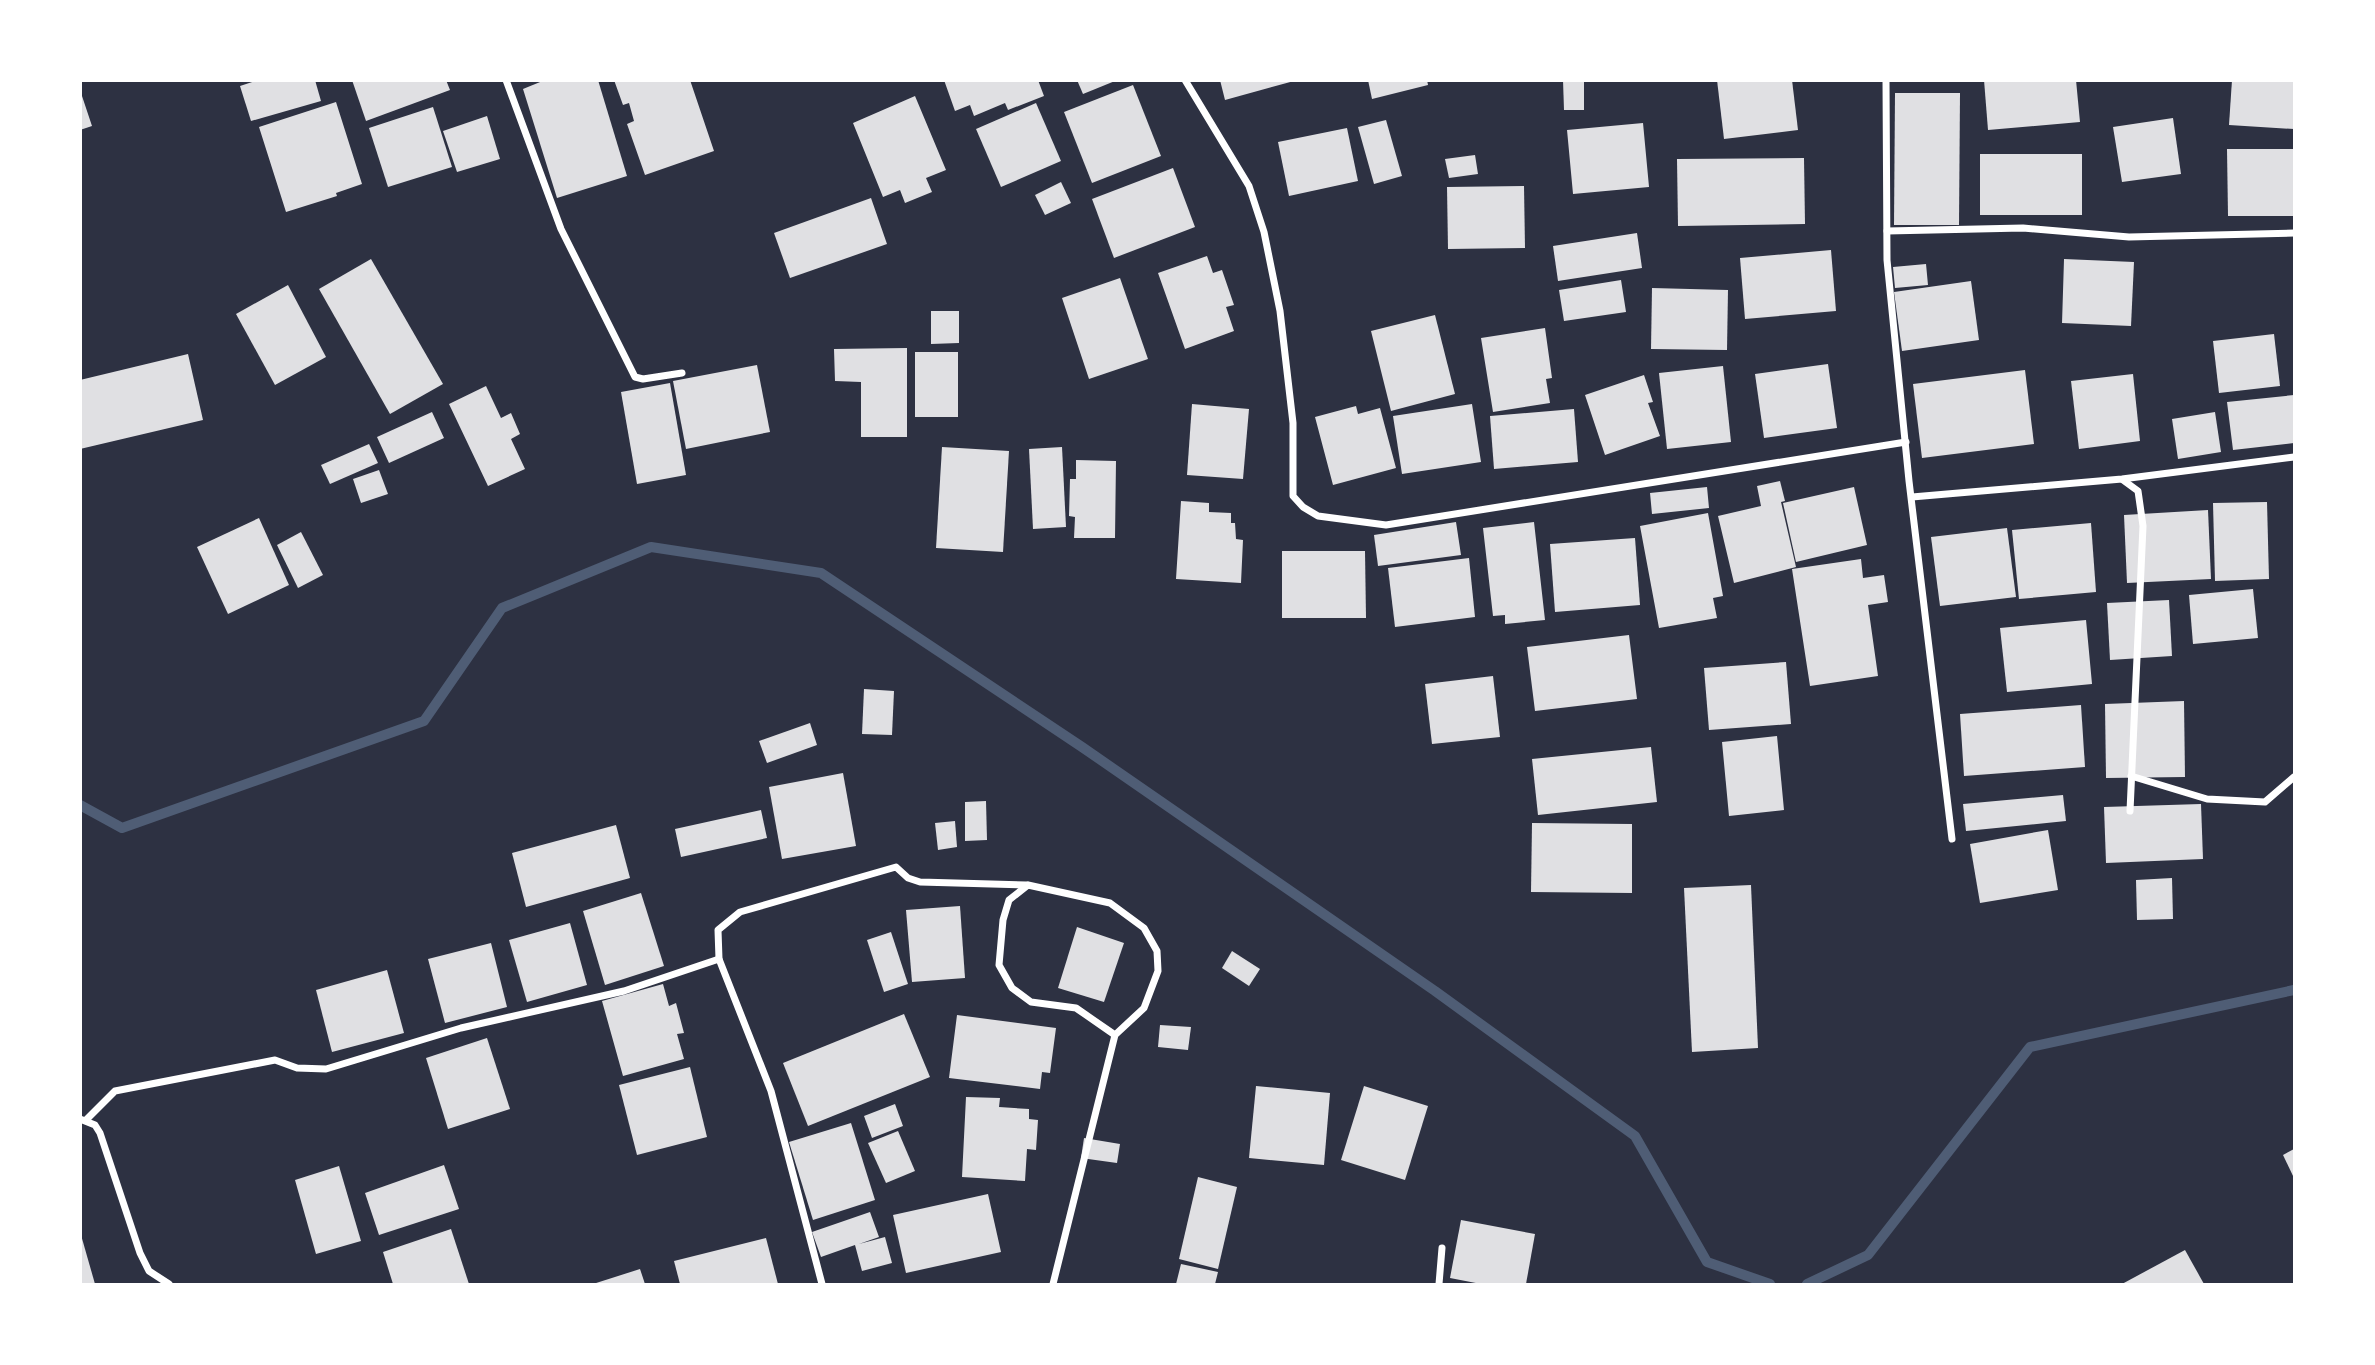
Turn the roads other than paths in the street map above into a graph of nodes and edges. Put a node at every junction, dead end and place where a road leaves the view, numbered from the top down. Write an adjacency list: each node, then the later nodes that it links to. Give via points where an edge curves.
1 (506, 80): 6 (street, via 561,229 635,377)
2 (1185, 80): 7 (street, via 1249,186 1264,232 1280,311 1293,424 1293,496 1318,516 1386,525)
3 (1886, 80): 4 (street)
4 (1887, 231): 5 (street, via 2022,228 2129,237); 7 (street)
5 (2294, 233)
6 (682, 373)
7 (1906, 442): 10 (street)
8 (2294, 457): 9 (street)
9 (2122, 479): 10 (street); 11 (street, via 2138,491 2143,526)
10 (1912, 497): 14 (street)
11 (2131, 776): 12 (street, via 2207,799 2265,802); 13 (street)
12 (2294, 777)
13 (2130, 811)
14 (1952, 839)
15 (1028, 885): 16 (street, via 920,882 896,867 740,912 718,930); 17 (street, via 1009,900 1003,920 999,965 1005,976 1012,988 1031,1002 1076,1008); 17 (street, via 1110,903 1144,928 1157,951 1158,971 1144,1008)
16 (719, 959): 18 (street, via 624,992 461,1028 326,1069 297,1068 275,1060 115,1091); 21 (street, via 771,1091)
17 (1115, 1035): 22 (street)
18 (83, 1120): 20 (street, via 100,1133 149,1271)
19 (1442, 1248): 23 (street)
20 (169, 1284)
21 (822, 1284)
22 (1053, 1284)
23 (1439, 1284)

